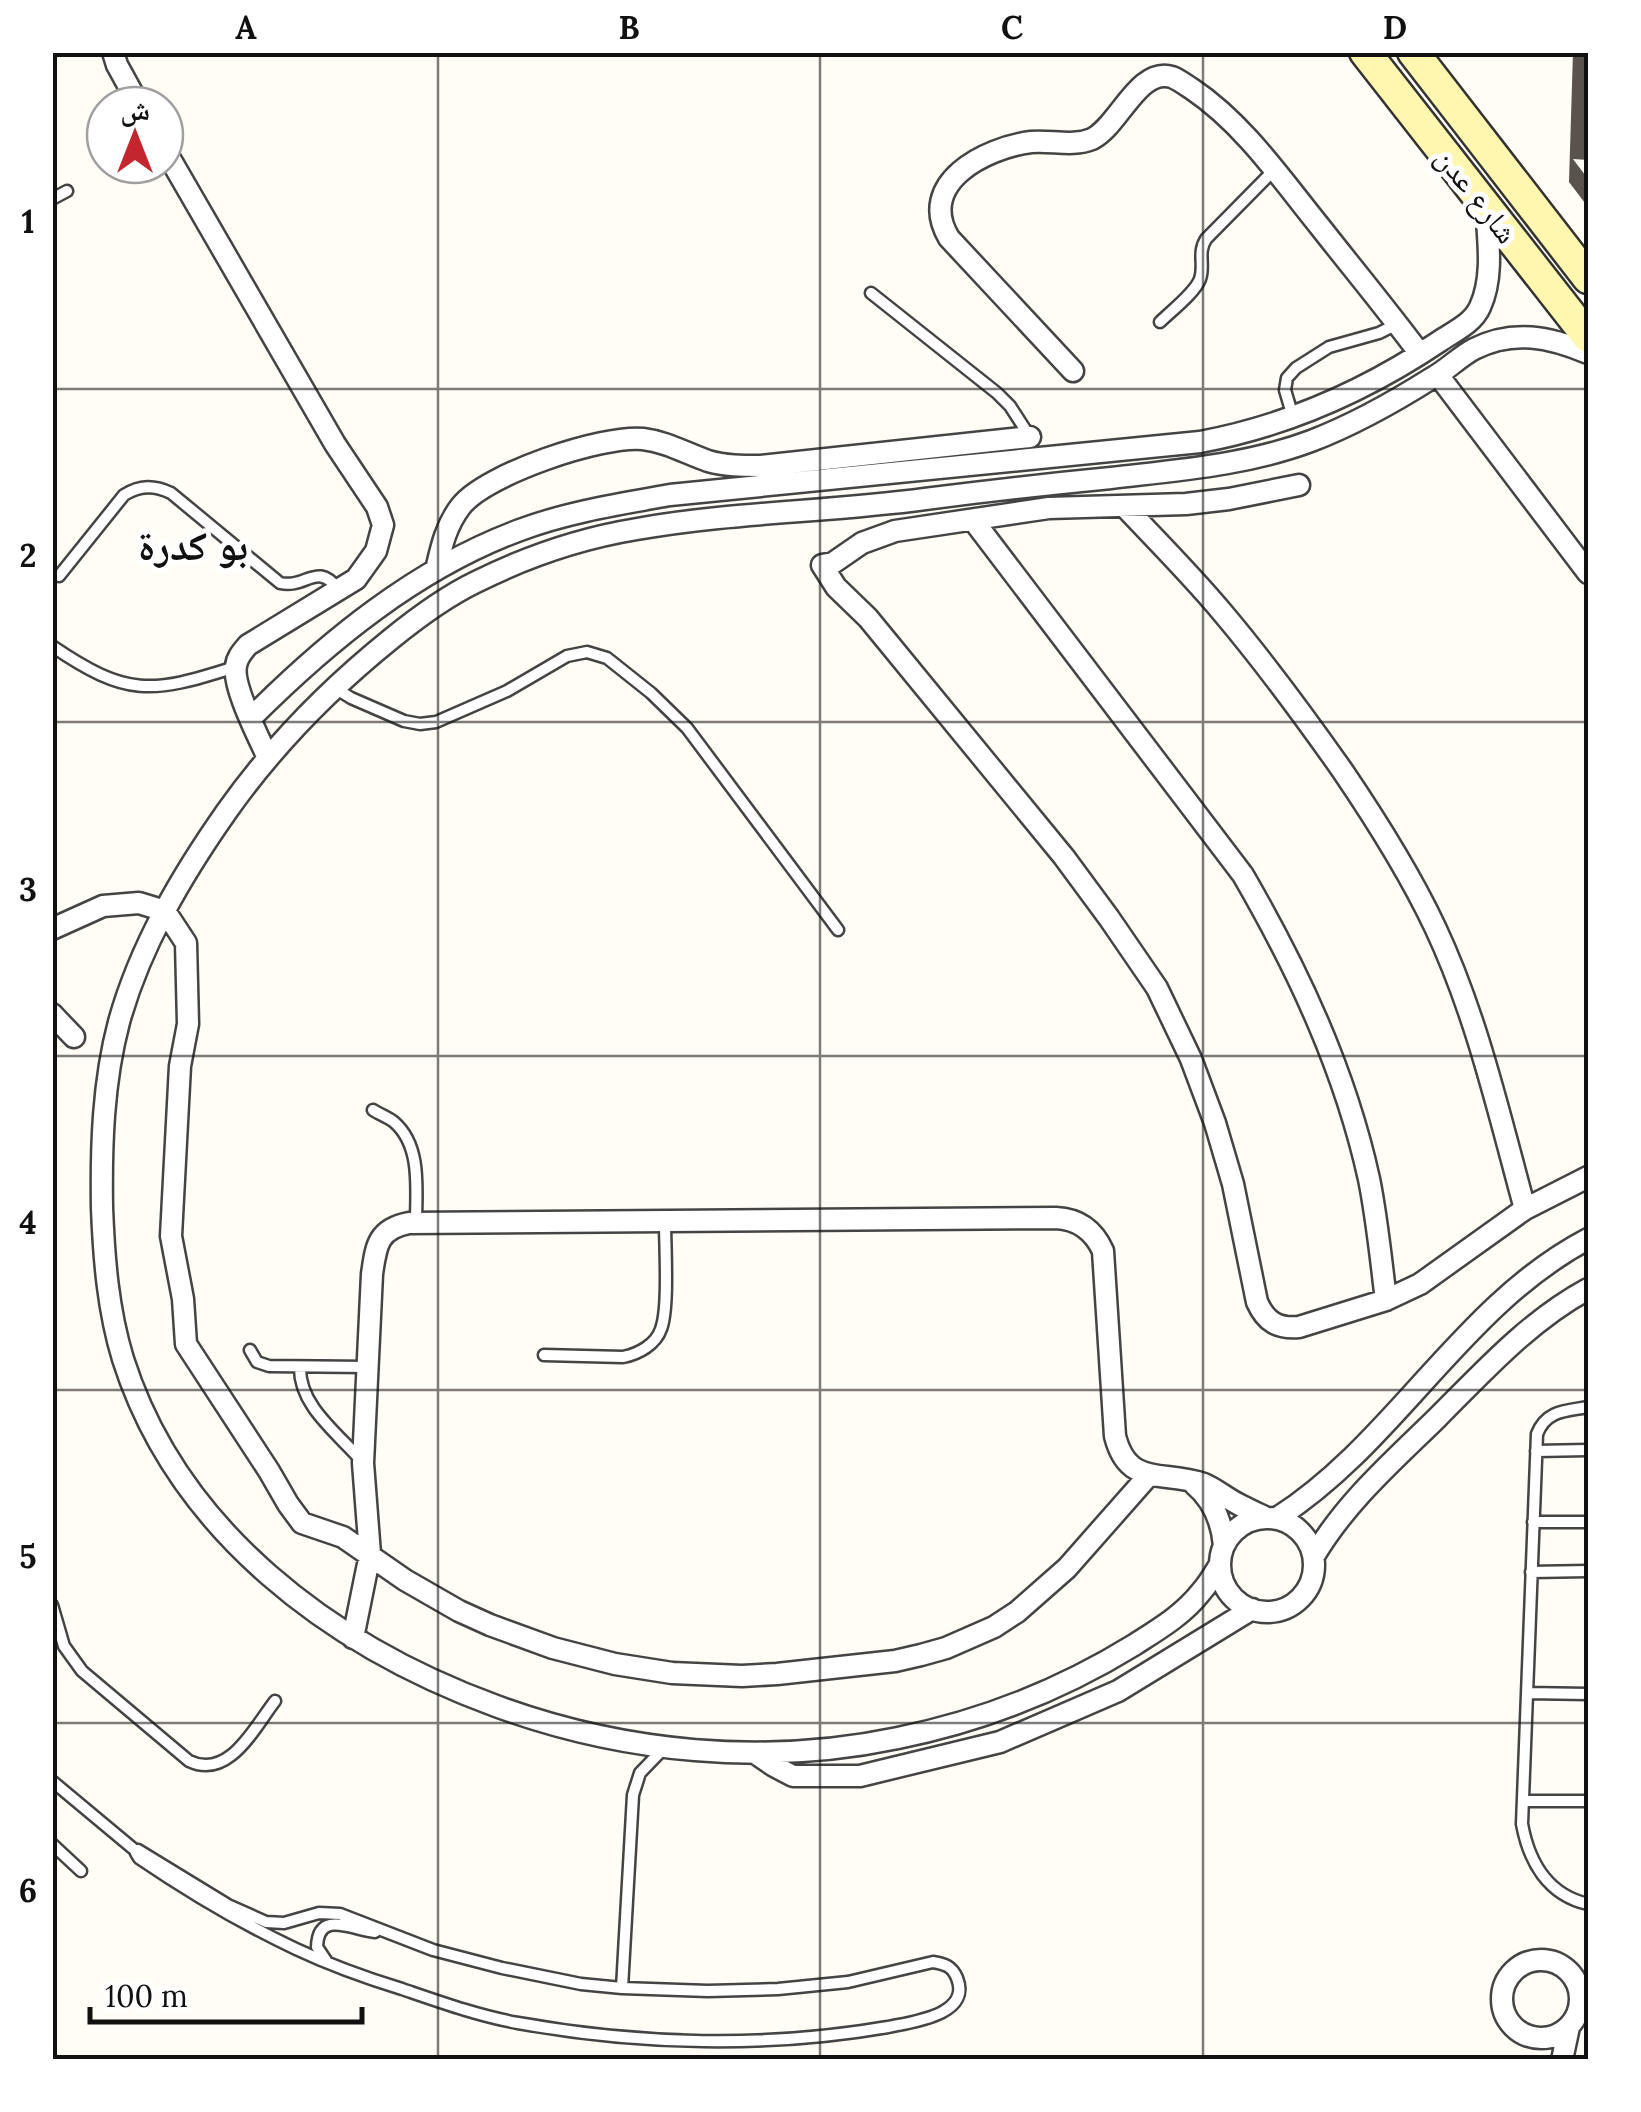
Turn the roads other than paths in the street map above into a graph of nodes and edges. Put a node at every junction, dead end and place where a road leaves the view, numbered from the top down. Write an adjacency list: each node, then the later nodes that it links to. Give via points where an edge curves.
1 (113, 52): 4 (street)
2 (1366, 52): 9 (street, شارع عدن)
3 (1413, 52): 10 (street, شارع عدن)
4 (128, 85)
5 (1274, 170): 12 (lane, via 1206,239 1198,284); 13 (street); 17 (street, via 1220,110 1164,76 1143,84 1095,138 1010,147 955,176 940,209 949,238)
6 (185, 183): 30 (street, via 377,506 383,525 376,551)
7 (66, 191): 8 (lane)
8 (52, 198)
9 (1486, 206): 14 (street, شارع عدن); 16 (street, via 1489,249 1481,305 1474,318)
10 (1588, 278)
11 (871, 293): 20 (lane, via 997,392)
12 (1160, 322)
13 (1398, 324): 16 (street); 19 (lane, via 1329,347 1296,368 1284,390)
14 (1588, 338)
15 (1588, 352): 18 (street, via 1518,336 1472,350)
16 (1420, 354): 19 (street)
17 (1073, 371)
18 (1438, 375): 23 (street, via 1333,432 1214,467); 28 (street)
19 (1293, 418): 21 (street, via 1200,442)
20 (1030, 437): 27 (street, via 761,466 710,462 652,440 588,445 473,493 454,517)
21 (874, 474): 23 (street); 27 (street, via 620,504 520,530)
22 (1299, 484): 24 (street, via 1229,499)
23 (875, 506): 26 (street); 33 (street, via 646,527 572,544 447,598)
24 (1124, 506): 25 (street); 43 (street, via 1254,651 1368,808 1410,878 1476,1032)
25 (974, 520): 26 (street); 48 (street, via 1243,875 1276,932 1353,1118)
26 (878, 536): 48 (street, via 822,565 1064,857 1157,988 1215,1123 1262,1314 1272,1324 1299,1327)
27 (436, 570): 34 (street, via 344,633)
28 (1588, 574)
29 (59, 576): 30 (lane, via 124,495 152,486 171,493 280,583 321,576)
30 (338, 590): 32 (street, via 248,645)
31 (52, 646): 32 (lane, via 92,671 143,687)
32 (235, 668): 34 (street)
33 (334, 688): 35 (street); 38 (lane, via 420,724 507,691 567,656 588,652 607,658 696,738)
34 (251, 718): 35 (street)
35 (268, 758): 36 (street)
36 (165, 911): 37 (street, via 139,903 103,906); 62 (street, via 186,943 188,1024 171,1236 186,1344 302,1523 343,1536); 69 (street, via 131,985 109,1075 102,1219 116,1333 151,1429 209,1516 287,1591)
37 (52, 929)
38 (838, 930)
39 (54, 1021): 40 (street)
40 (74, 1038)
41 (372, 1110): 45 (lane, via 394,1123 411,1149)
42 (1588, 1177): 43 (street)
43 (1525, 1209): 48 (street, via 1436,1274)
44 (665, 1221): 45 (street); 50 (lane, via 662,1324 653,1341 630,1356); 57 (street, via 1076,1222 1098,1241 1105,1262 1118,1450 1126,1463)
45 (416, 1222): 52 (street, via 392,1228 376,1248)
46 (1588, 1239): 59 (street, via 1503,1300 1340,1469)
47 (1588, 1288): 64 (street, via 1505,1350 1354,1500)
48 (1386, 1300)
49 (250, 1350): 51 (lane, via 262,1365)
50 (544, 1355)
51 (300, 1367): 52 (lane); 56 (lane, via 309,1402)
52 (367, 1367): 56 (street)
53 (1588, 1407): 55 (lane, via 1547,1417 1538,1428)
54 (1588, 1450): 55 (lane)
55 (1536, 1451): 60 (lane)
56 (364, 1463): 62 (street)
57 (1149, 1475): 58 (street); 62 (street, via 1068,1568 994,1627 920,1656 778,1674 672,1673 553,1648 460,1611)
58 (1188, 1480): 59 (street); 63 (street, via 1210,1500 1223,1534)
59 (1272, 1518): 63 (street, via 1240,1526); 64 (street, via 1301,1532)
60 (1533, 1522): 61 (lane); 66 (lane)
61 (1588, 1522)
62 (370, 1554): 69 (street)
63 (1222, 1555): 68 (street, via 1221,1576 1232,1597); 74 (street, via 1206,1587 1174,1618 1044,1693 932,1732 874,1744)
64 (1314, 1556): 68 (street, via 1310,1586 1296,1603)
65 (1588, 1571): 66 (lane)
66 (1531, 1572): 70 (lane)
67 (52, 1605): 72 (lane, via 64,1646 82,1671 198,1764 216,1765 232,1756)
68 (1252, 1610): 74 (street, via 1118,1691 1000,1742 860,1776 794,1776)
69 (353, 1638): 73 (street, via 508,1710 599,1736)
70 (1527, 1693): 71 (lane); 76 (lane)
71 (1588, 1694)
72 (276, 1701)
73 (666, 1746): 74 (street); 85 (lane, via 640,1773 633,1795)
74 (755, 1753)
75 (53, 1782): 79 (lane)
76 (1523, 1800): 77 (lane); 81 (lane, via 1522,1824 1534,1864 1564,1896)
77 (1588, 1801)
78 (52, 1844): 80 (lane)
79 (136, 1851): 82 (lane, via 255,1918 276,1924 328,1913); 83 (lane, via 224,1912)
80 (81, 1871)
81 (1588, 1904)
82 (386, 1932): 83 (lane, via 340,1923 325,1927 317,1948); 85 (lane, via 502,1968)
83 (328, 1963): 85 (lane, via 515,2022 671,2039 778,2039 920,2021 951,2007 959,1983 946,1964 934,1962 848,1982 778,1989)
84 (1581, 1977): 86 (street); 87 (street, via 1543,1960 1510,1975 1502,1996 1507,2019)
85 (622, 1988)
86 (1578, 2017): 87 (street, via 1558,2034); 89 (street)
87 (1535, 2038): 88 (street)
88 (1548, 2060)
89 (1562, 2060)

